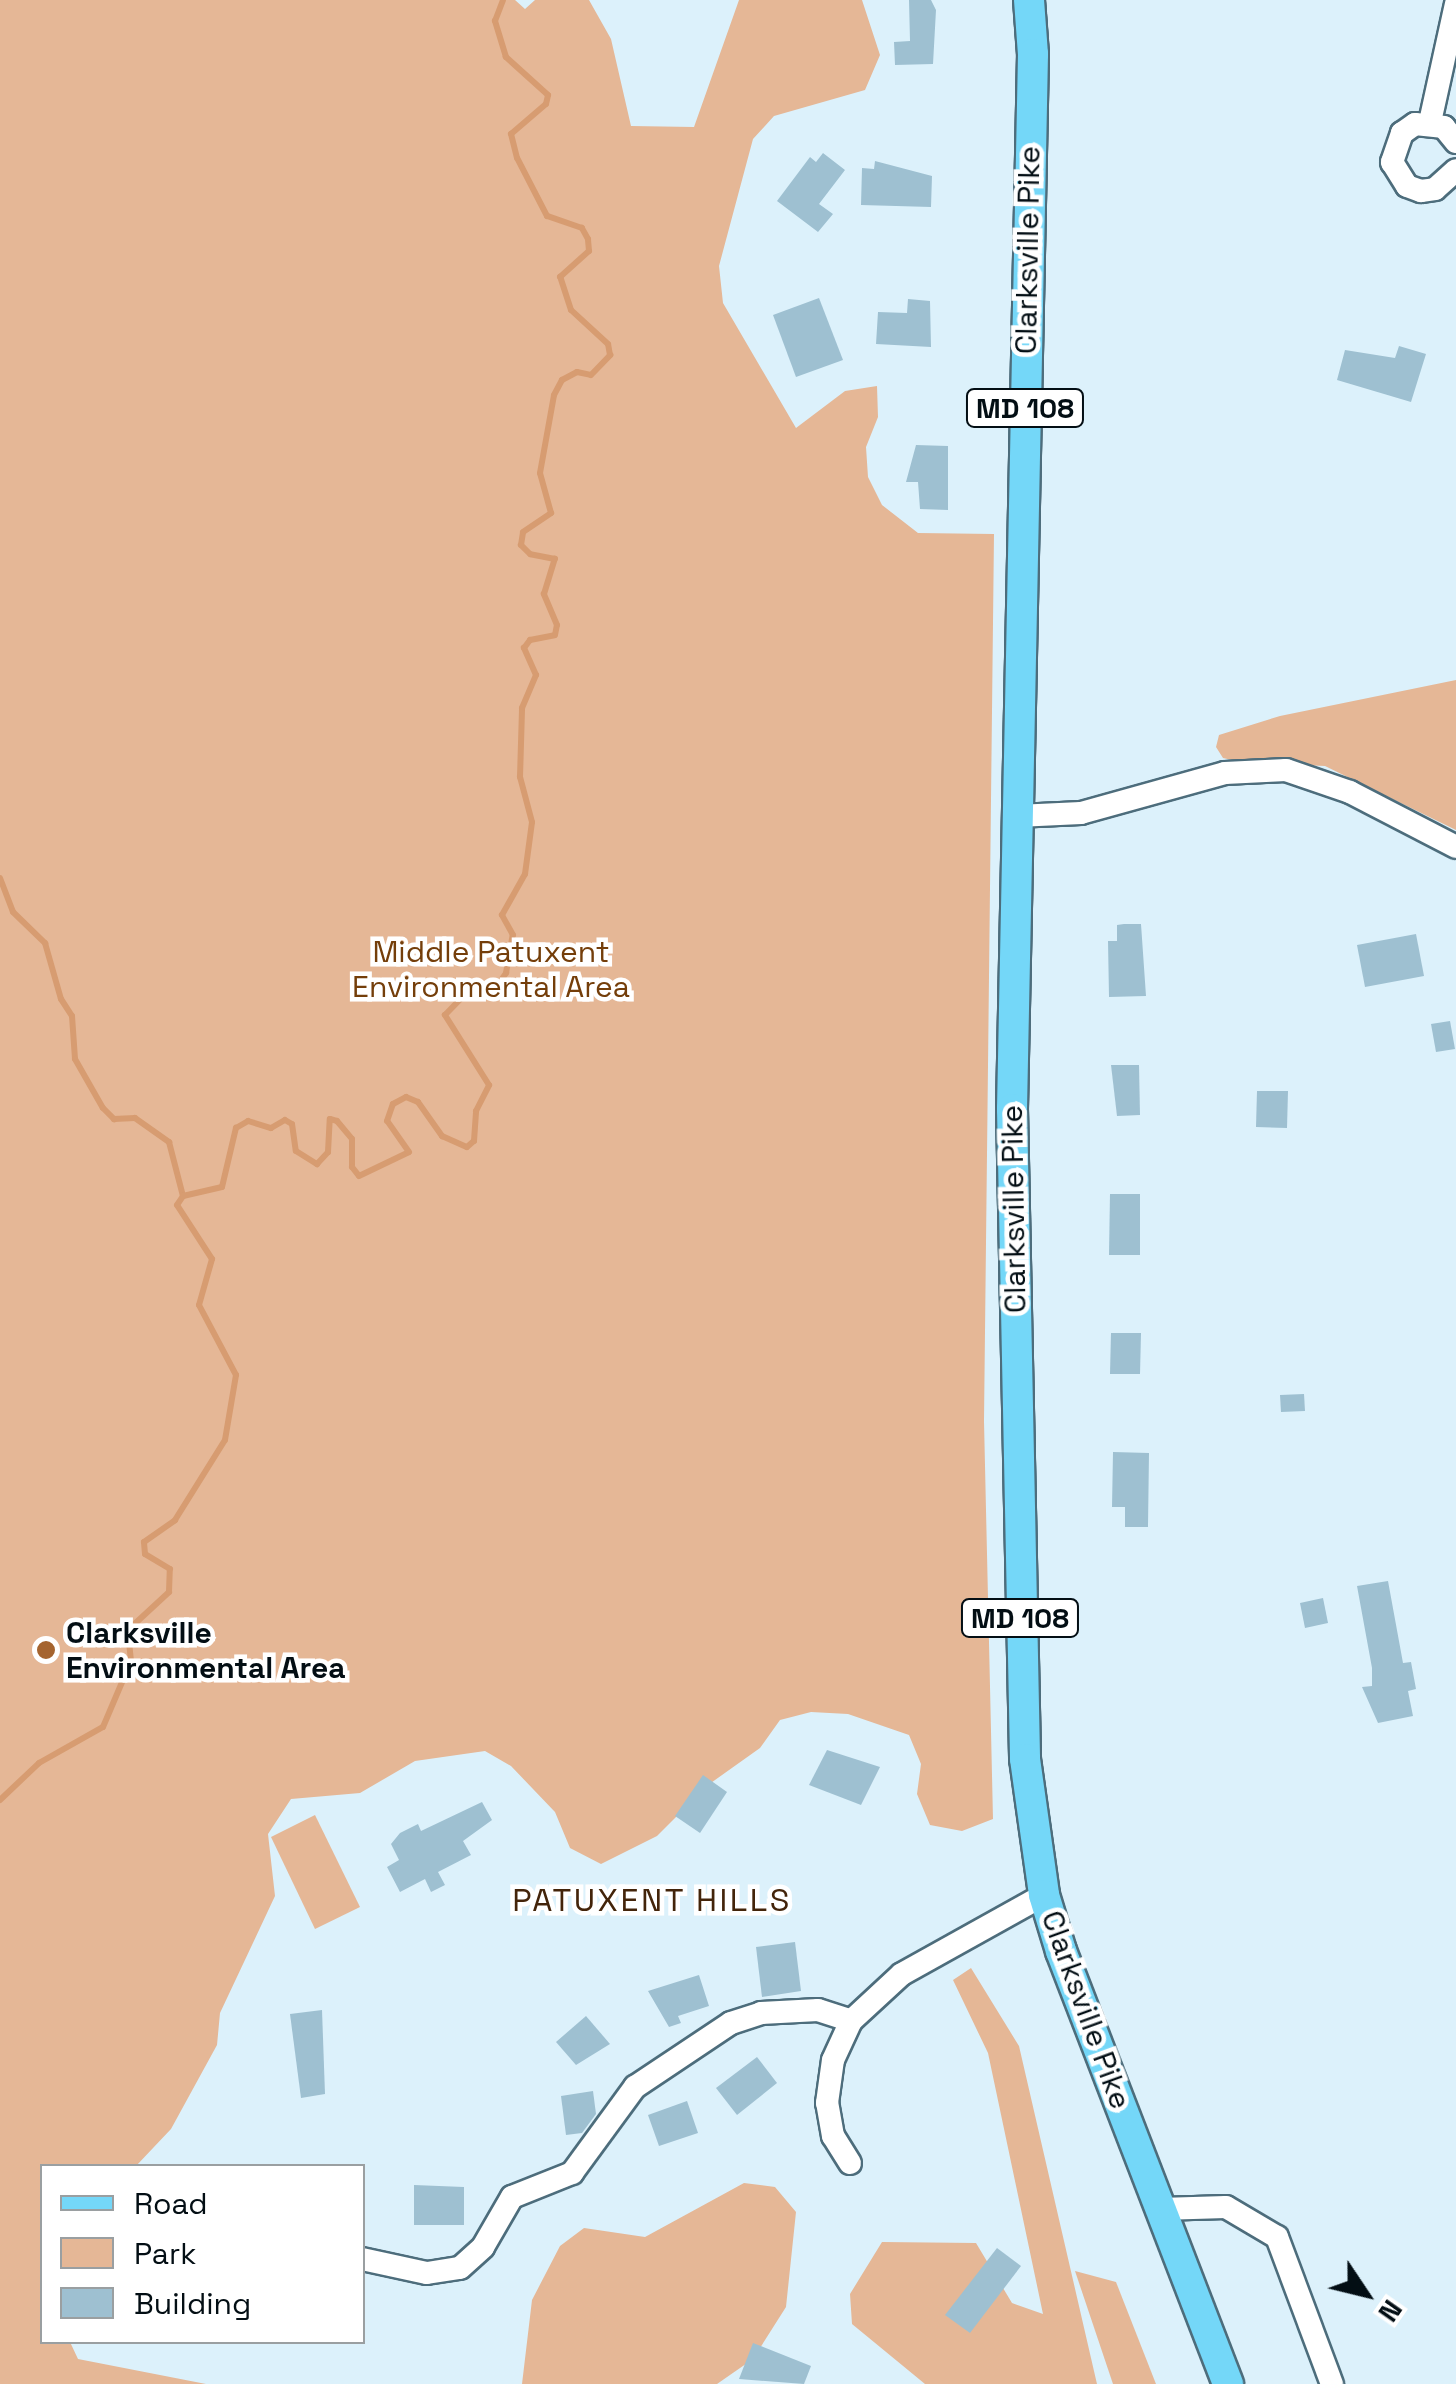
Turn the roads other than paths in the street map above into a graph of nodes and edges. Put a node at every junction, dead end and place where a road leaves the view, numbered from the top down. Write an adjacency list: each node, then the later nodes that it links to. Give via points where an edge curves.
1 (1029, 0): 6 (main road, Clarksville Pike / MD 108)
2 (1456, 4): 3 (street)
3 (1430, 122): 4 (street); 5 (street, via 1402,132 1393,148 1397,175 1408,186 1435,190)
4 (1456, 142)
5 (1456, 170)
6 (1017, 816): 7 (street, via 1080,813 1225,772 1286,770 1350,792); 8 (main road, Clarksville Pike / MD 108, via 1012,1109 1020,1687)
7 (1456, 846)
8 (1044, 1894): 9 (street, via 902,1974); 11 (main road, Clarksville Pike / MD 108)
9 (850, 2021): 10 (street, via 833,2060 826,2103); 12 (street, via 818,2010 761,2013 700,2041 635,2087 572,2173 512,2196 484,2246 460,2268 427,2273)
10 (850, 2163)
11 (1160, 2209): 13 (main road, Clarksville Pike / MD 108); 14 (street, via 1226,2208 1278,2236)
12 (365, 2260)
13 (1228, 2384)
14 (1332, 2384)

